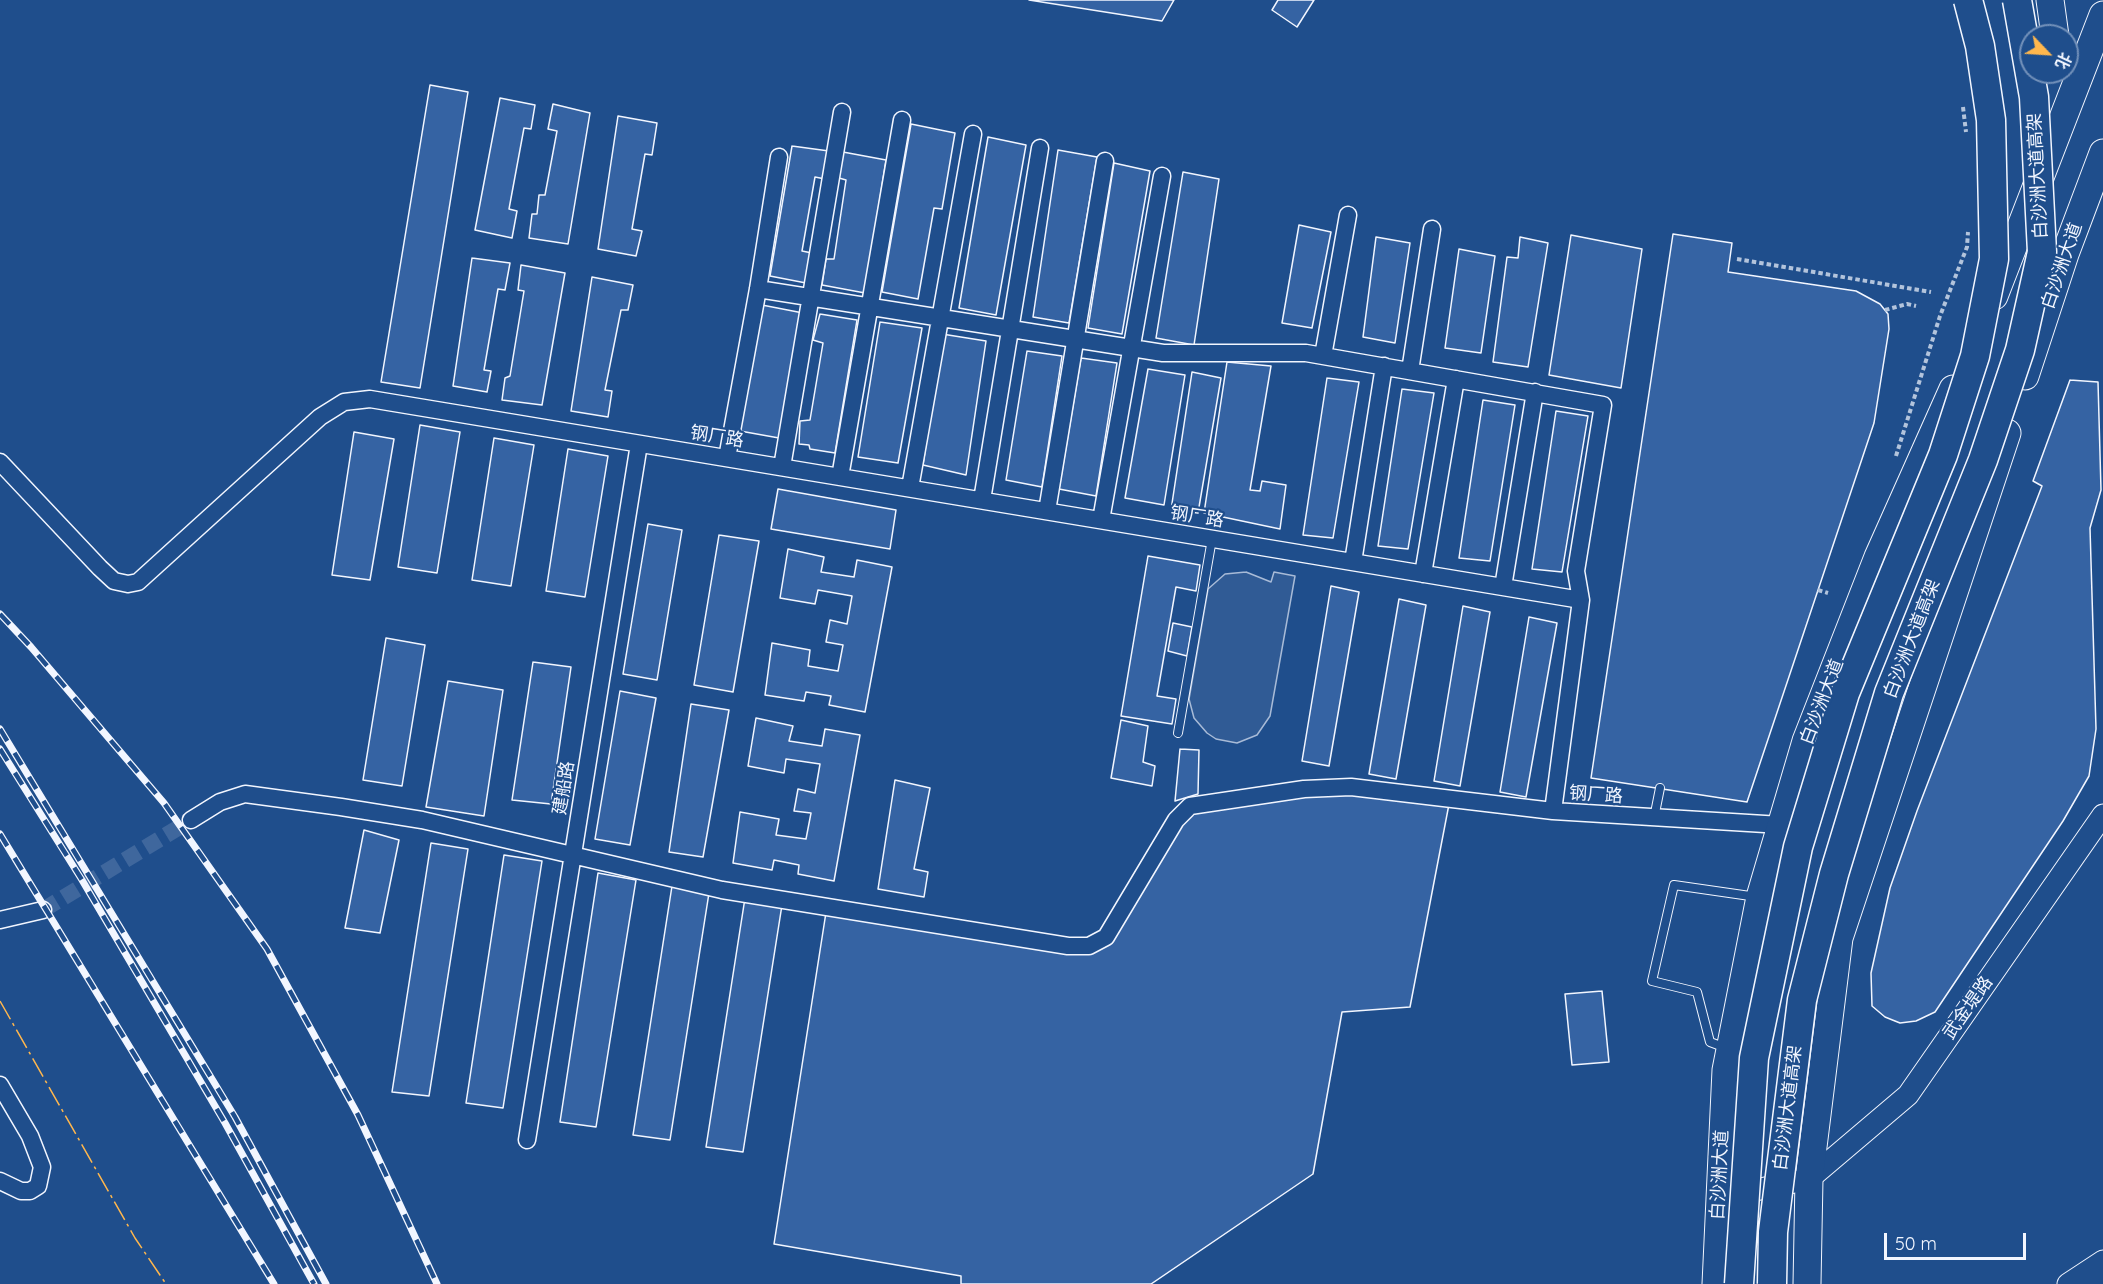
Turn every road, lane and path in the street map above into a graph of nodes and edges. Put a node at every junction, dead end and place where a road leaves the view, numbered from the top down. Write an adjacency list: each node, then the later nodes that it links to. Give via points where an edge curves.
1 (1968, 0): 75 (highway, 白沙洲大道高架, bridge, via 1980,46 1991,120 1994,259 1975,356 1943,455 1845,693 1798,847 1754,1058)
2 (2017, 0): 76 (highway, 白沙洲大道高架, bridge, via 2034,98 2043,252 2020,350 2002,405 1889,693 1834,874 1802,1000 1773,1232)
3 (2050, 0): 5 (main road)
4 (2103, 15): 13 (main road, 白沙洲大道)
5 (2053, 24)
6 (2059, 84): 13 (main road, 白沙洲大道)
7 (1963, 105): 11 (path)
8 (842, 112): 25 (street)
9 (902, 120): 27 (street)
10 (973, 134): 29 (street)
11 (1967, 137)
12 (1040, 148): 30 (street)
13 (2050, 152): 61 (main road, 白沙洲大道, via 2004,273 1878,557 1806,741)
14 (2103, 153): 18 (main road, 白沙洲大道)
15 (779, 157): 23 (street)
16 (1105, 161): 31 (street)
17 (1162, 176): 32 (street)
18 (2096, 196): 69 (main road, 白沙洲大道, via 2065,254 1839,938)
19 (1348, 215): 33 (street)
20 (1969, 224): 40 (path, via 1967,246 1940,316)
21 (1432, 229): 35 (street)
22 (1737, 259): 24 (path)
23 (759, 289): 25 (street); 39 (street)
24 (1931, 292)
25 (812, 298): 27 (street); 42 (street)
26 (1916, 306): 28 (path, via 1907,304)
27 (871, 308): 29 (street); 43 (street)
28 (1885, 310)
29 (940, 320): 30 (street); 44 (street)
30 (1010, 330): 31 (street); 45 (street)
31 (1076, 340): 32 (street); 46 (street)
32 (1131, 349): 33 (street); 47 (street)
33 (1323, 356): 34 (street)
34 (1384, 366): 35 (street); 49 (street)
35 (1410, 371): 36 (street)
36 (1456, 379): 37 (street); 50 (street)
37 (1535, 392): 51 (street); 54 (street, via 1603,405 1576,571)
38 (639, 444): 39 (street, 钢厂路); 41 (street, 钢厂路, via 370,399 344,402 320,417 138,582 128,584 114,581 100,568); 62 (street, 建船路)
39 (727, 458): 42 (street, 钢厂路)
40 (1895, 458)
41 (0, 462)
42 (782, 467): 43 (street, 钢厂路)
43 (840, 477): 44 (street, 钢厂路)
44 (910, 488): 45 (street, 钢厂路)
45 (982, 500): 46 (street, 钢厂路)
46 (1047, 511): 47 (street, 钢厂路)
47 (1101, 520): 48 (street, 钢厂路)
48 (1212, 539): 49 (street, 钢厂路); 55 (lane)
49 (1353, 562): 50 (street, 钢厂路)
50 (1423, 574): 51 (street, 钢厂路)
51 (1503, 587): 54 (street, 钢厂路)
52 (1818, 590): 53 (path)
53 (1828, 593)
54 (1581, 600): 57 (street, 钢厂路)
55 (1178, 733)
56 (1660, 788): 59 (lane)
57 (1553, 811): 59 (street, 钢厂路); 62 (street, via 1351,787 1294,790 1190,806 1176,820 1106,937 1089,946 1068,946 722,890)
58 (2103, 815): 69 (street, 武金堤路, via 1908,1095)
59 (1654, 818): 61 (street, 钢厂路)
60 (191, 820): 62 (street, via 220,802 245,794 422,820)
61 (1781, 825): 63 (main road, 白沙洲大道)
62 (573, 854): 68 (street, 建船路)
63 (1760, 897): 66 (main road, 白沙洲大道); 66 (lane, via 1674,885 1652,981 1697,992 1710,1042)
64 (43, 910): 65 (street)
65 (0, 920)
66 (1730, 1050): 71 (main road, 白沙洲大道)
67 (0, 1085): 70 (street, via 30,1136 42,1167 38,1186 30,1191)
68 (527, 1140)
69 (1809, 1179): 71 (street); 77 (main road, 白沙洲大道)
70 (0, 1181)
71 (1719, 1197): 74 (main road, 白沙洲大道)
72 (2103, 1261): 78 (street)
73 (2103, 1280): 79 (street)
74 (1716, 1284)
75 (1739, 1284)
76 (1772, 1284)
77 (1807, 1284)
78 (2068, 1284)
79 (2096, 1284)

